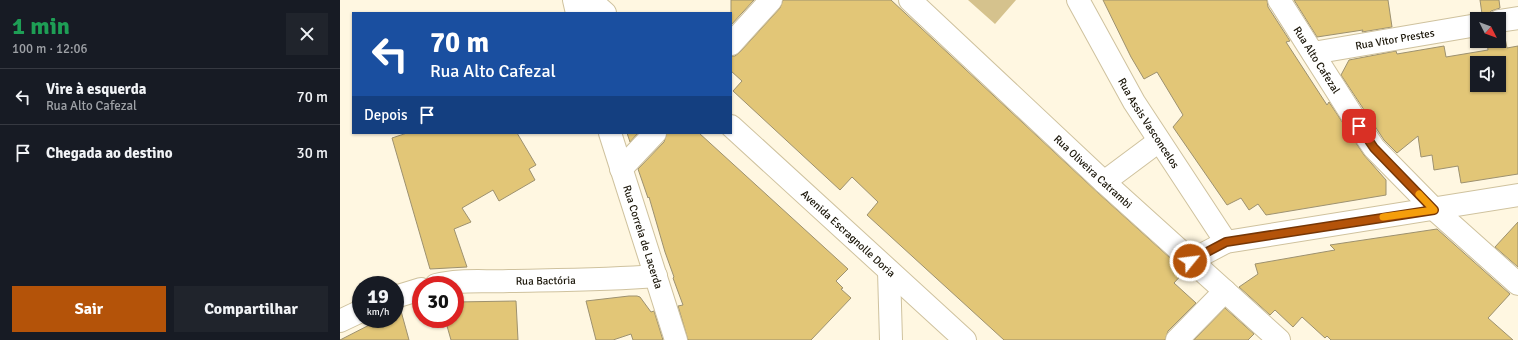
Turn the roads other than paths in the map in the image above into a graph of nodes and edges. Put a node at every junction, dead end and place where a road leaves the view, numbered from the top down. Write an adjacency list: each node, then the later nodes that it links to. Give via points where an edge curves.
1 (574, 0): 7 (street)
2 (590, 0): 8 (street)
3 (771, 0): 12 (street)
4 (910, 0): 19 (street, Rua Oliveira Catrambi)
5 (1078, 0): 17 (street, Rua Assis Vasconcelos, via 1134,102)
6 (1279, 0): 13 (street, Rua Alto Cafezal)
7 (577, 12)
8 (604, 12)
9 (1518, 18): 10 (street)
10 (1506, 20)
11 (1470, 26): 13 (street, Rua Vitor Prestes)
12 (732, 43)
13 (1313, 53): 21 (street, Rua Alto Cafezal, via 1374,148)
14 (732, 127): 24 (street, Avenida Escragnolle Doria)
15 (610, 134): 18 (street, Rua Correia de Lacerda)
16 (654, 134): 18 (street)
17 (1160, 141): 19 (street); 22 (street, Rua Assis Vasconcelos)
18 (621, 169): 25 (street, Rua Correia de Lacerda)
19 (1104, 182): 23 (street, Rua Oliveira Catrambi)
20 (1518, 195): 21 (street)
21 (1434, 210): 22 (street); 27 (street, Rua Alto Cafezal)
22 (1226, 242): 23 (street)
23 (1190, 261): 28 (street, Rua Oliveira Catrambi)
24 (889, 271): 32 (street); 33 (street, Avenida Escragnolle Doria)
25 (656, 276): 26 (street, Rua Bactória); 31 (street, Rua Correia de Lacerda)
26 (464, 282)
27 (1518, 284)
28 (1225, 291): 34 (street); 35 (street, Rua Oliveira Catrambi)
29 (352, 315): 30 (street)
30 (340, 321)
31 (676, 340)
32 (891, 340)
33 (965, 340)
34 (1177, 340)
35 (1278, 340)

